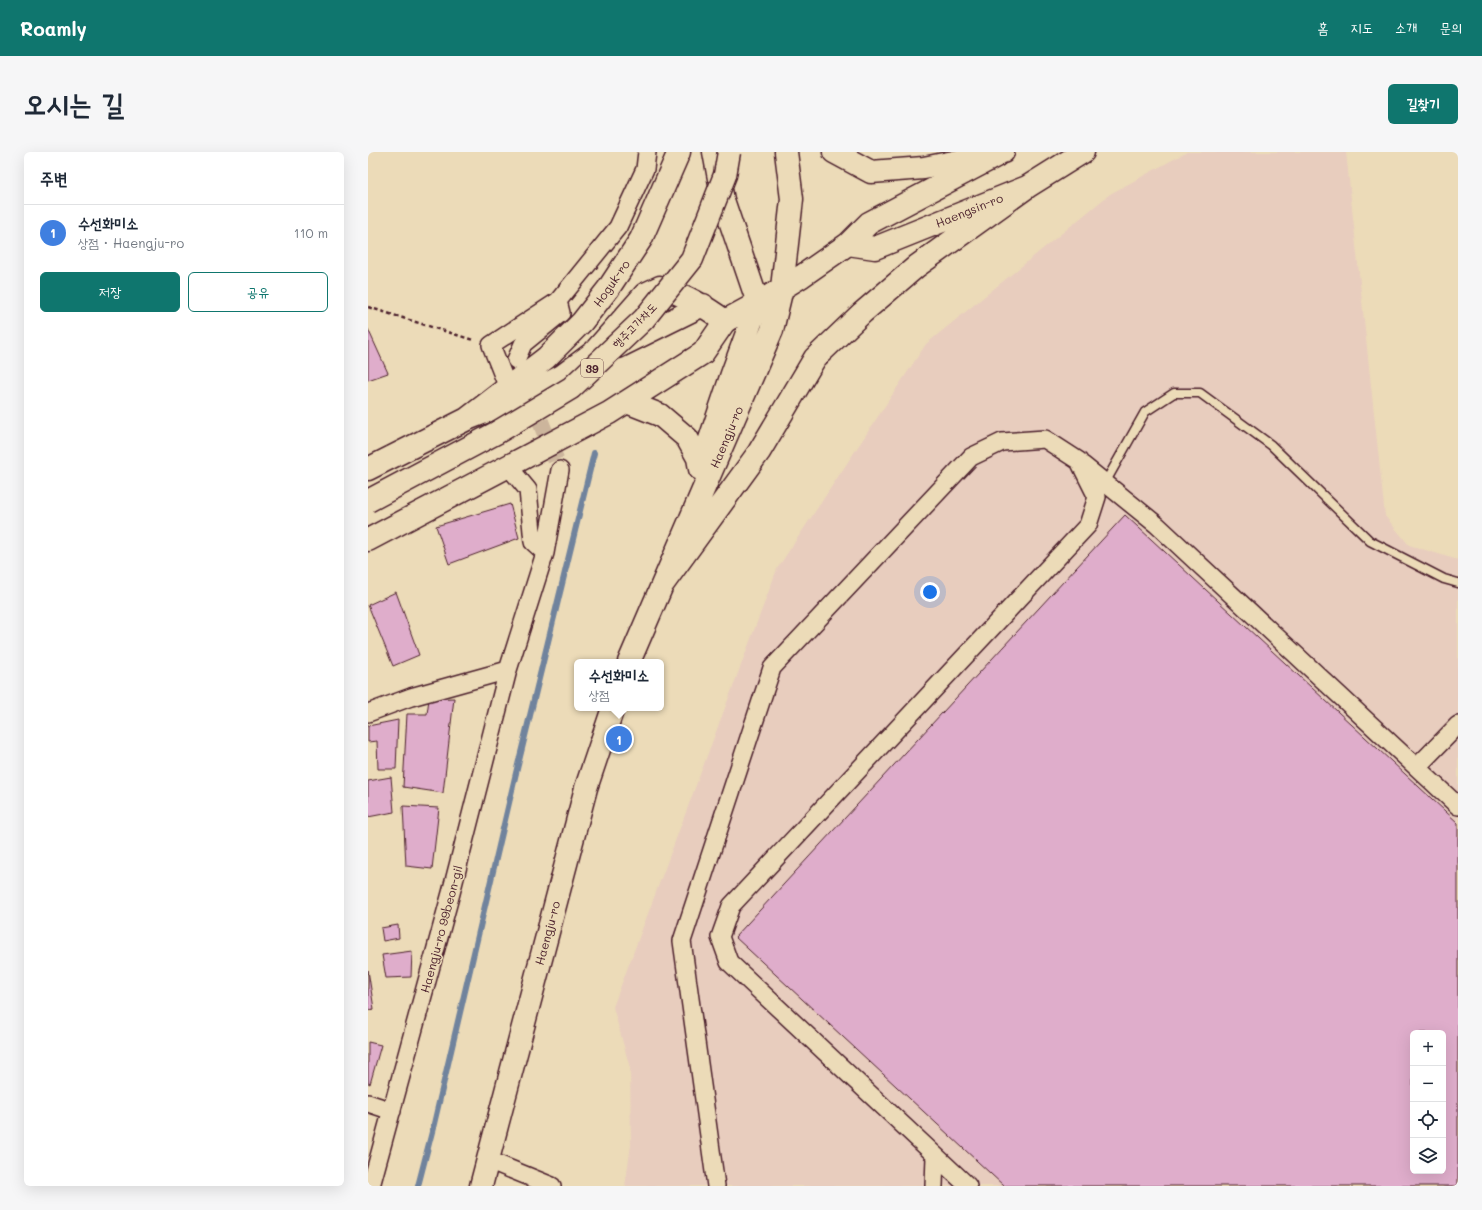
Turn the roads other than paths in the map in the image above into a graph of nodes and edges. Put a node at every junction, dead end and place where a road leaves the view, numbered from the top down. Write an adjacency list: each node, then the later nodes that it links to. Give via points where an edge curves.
1 (647, 152): 12 (street, via 645,169 618,226)
2 (679, 152): 18 (main road, Hoguk-ro, via 641,239 608,289 582,322 546,358)
3 (714, 152): 13 (main road, via 723,200)
4 (729, 152): 27 (main road, 행주고가차도 / 39, bridge, via 725,175 692,259 644,319 571,388 496,433)
5 (786, 152): 11 (main road, Haengju-ro, via 792,199)
6 (834, 152): 7 (main road, via 872,172 924,168)
7 (1004, 152): 10 (main road, via 869,223)
8 (1083, 152): 9 (main road, Haengsin-ro)
9 (1027, 187): 10 (main road, Haengsin-ro, via 875,248); 31 (main road, via 916,266 814,358 759,452)
10 (848, 244): 11 (main road)
11 (782, 288): 13 (main road); 31 (main road, Haengju-ro, via 772,330)
12 (558, 301): 16 (street, via 561,313 523,344); 18 (street, via 491,345)
13 (758, 303): 15 (main road); 24 (main road, Haengju-ro)
14 (703, 304): 15 (main road); 17 (main road); 17 (main road, via 660,287 645,294 594,352)
15 (726, 321): 19 (main road, via 703,353)
16 (516, 360)
17 (562, 376): 20 (main road, via 523,397)
18 (508, 388): 20 (main road, Hoguk-ro)
19 (626, 402): 22 (main road); 24 (main road, via 660,415 687,438 698,458)
20 (467, 419): 23 (main road, Hoguk-ro)
21 (1079, 462): 26 (street); 41 (street, via 1096,497 1088,524 731,906 720,937 728,962); 46 (street, via 1045,439 1002,442 971,457 772,668 682,941)
22 (508, 466): 28 (main road); 29 (street, via 528,490 534,542)
23 (368, 468)
24 (700, 469): 31 (main road, Haengju-ro)
25 (560, 470): 29 (street, Haengju-ro 99beon-gil)
26 (1105, 483): 30 (lane, via 1145,412 1174,393 1200,393 1271,445 1370,541 1444,579); 37 (street, via 1157,525)
27 (368, 501)
28 (368, 540)
29 (545, 553): 33 (street, Haengju-ro 99beon-gil)
30 (1458, 583)
31 (663, 584): 32 (main road, Haengju-ro)
32 (630, 659)
33 (508, 670): 35 (street, via 411,697); 40 (street, Haengju-ro 99beon-gil)
34 (612, 711): 42 (main road, Haengju-ro, via 586,788)
35 (368, 713)
36 (1458, 725): 37 (street)
37 (1417, 766): 38 (street)
38 (1458, 806)
39 (368, 1103): 40 (street)
40 (392, 1111): 43 (street, Haengju-ro 99beon-gil)
41 (935, 1156): 47 (street); 48 (street)
42 (488, 1160): 44 (main road, Haengju-ro); 45 (street)
43 (371, 1186)
44 (481, 1186)
45 (552, 1186)
46 (716, 1186)
47 (934, 1186)
48 (968, 1186)

